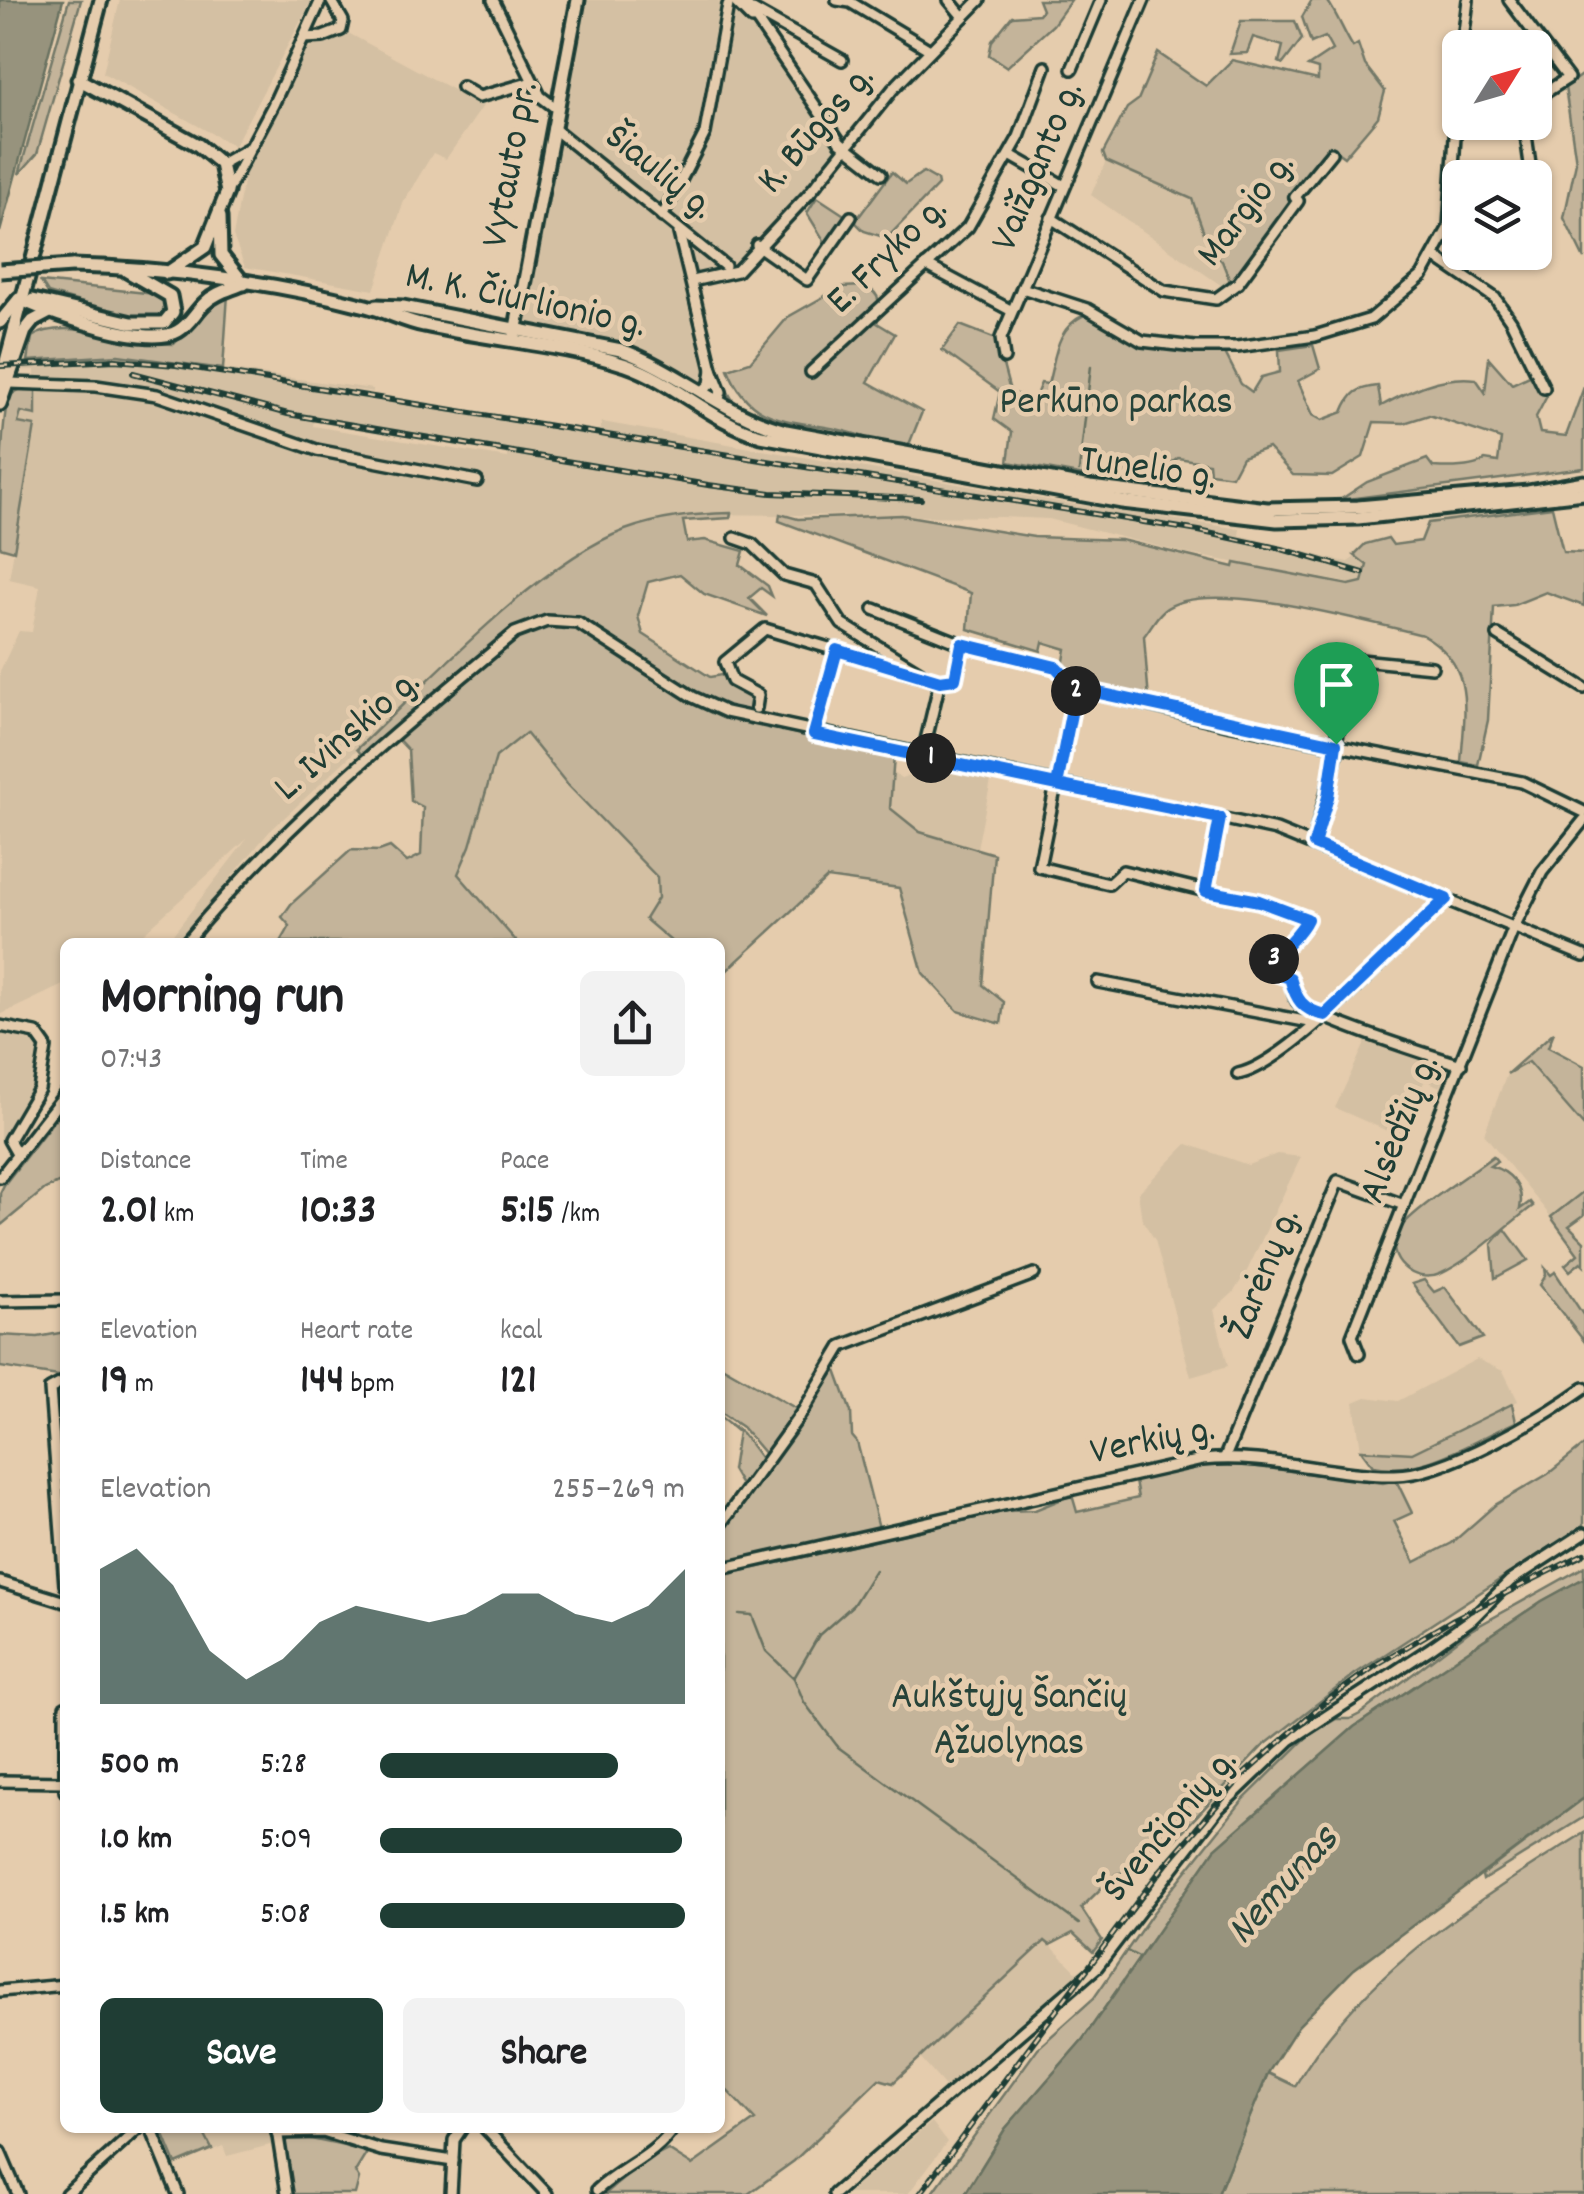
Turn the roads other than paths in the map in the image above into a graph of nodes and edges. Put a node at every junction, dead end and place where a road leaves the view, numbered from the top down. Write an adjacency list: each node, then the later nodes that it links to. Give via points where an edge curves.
1 (100, 0): 23 (main road)
2 (321, 0): 17 (street)
3 (332, 0): 17 (street, via 341,30)
4 (494, 0): 24 (street, Šiaulių g.)
5 (578, 0): 27 (main road, Vytauto pr.)
6 (837, 0): 18 (street)
7 (949, 0): 14 (street)
8 (980, 0): 14 (street, K. Būgos g.)
9 (1101, 0): 22 (street)
10 (1144, 0): 36 (street, Vaižganto g.)
11 (1468, 0): 15 (street)
12 (1509, 0): 16 (street)
13 (736, 3): 20 (street); 31 (street); 39 (street, via 705,133)
14 (963, 17): 18 (street, K. Būgos g.)
15 (1464, 30)
16 (1532, 30)
17 (304, 38): 30 (street)
18 (930, 50): 31 (street, K. Būgos g.)
19 (1552, 57): 26 (street, via 1568,78)
20 (842, 60)
21 (1045, 67): 33 (street, E. Fryko g.)
22 (1072, 69)
23 (78, 79): 34 (main road); 53 (main road)
24 (532, 82): 25 (street, via 479,97); 27 (street, Šiaulių g.)
25 (462, 88)
26 (1552, 88)
27 (557, 108): 28 (main road, Vytauto pr.)
28 (554, 128): 39 (street, Šiaulių g.); 58 (main road, Vytauto pr.)
29 (1455, 140): 44 (street, via 1452,214)
30 (251, 147): 34 (street); 37 (street)
31 (846, 148): 35 (street); 43 (street, K. Būgos g.)
32 (1331, 152): 41 (street, Margio g., via 1238,283 1216,299 1164,290)
33 (1010, 155): 36 (street); 45 (street, E. Fryko g., via 974,220)
34 (220, 164): 37 (main road)
35 (881, 174)
36 (1064, 186): 41 (street, Vaižganto g.)
37 (228, 192): 38 (main road)
38 (220, 216): 49 (main road, via 201,253); 51 (main road, via 221,255)
39 (662, 217): 42 (street, Šiaulių g.)
40 (851, 217): 43 (street, via 807,280)
41 (1051, 218): 52 (street, Vaižganto g.)
42 (678, 230): 46 (street, Šiaulių g.); 50 (street)
43 (758, 245): 50 (street, K. Būgos g., via 734,273)
44 (1435, 257): 52 (street, via 1416,283 1372,319 1332,333 1237,347 1142,341 1087,309); 66 (street, via 1495,298)
45 (926, 265): 55 (street); 64 (street, E. Fryko g.)
46 (725, 266)
47 (123, 268): 48 (main road, M. K. Čiurlionio g., bridge); 49 (main road, M. K. Čiurlionio g.); 53 (main road, via 170,296 172,312 164,323 132,323)
48 (0, 271)
49 (167, 273): 51 (main road, M. K. Čiurlionio g.)
50 (692, 281): 63 (street)
51 (244, 284): 54 (main road, M. K. Čiurlionio g.); 56 (main road, via 213,296 189,323 166,336)
52 (1022, 288): 55 (street, Vaižganto g.)
53 (19, 299): 56 (main road); 57 (main road); 65 (main road)
54 (368, 306): 58 (main road, M. K. Čiurlionio g.); 60 (main road, M. K. Čiurlionio g., via 419,324)
55 (1012, 310): 62 (street, Vaižganto g., via 1001,338)
56 (50, 312): 65 (main road, via 25,330)
57 (0, 322)
58 (516, 328): 59 (main road, M. K. Čiurlionio g.); 60 (main road, Vytauto pr.)
59 (542, 333): 61 (main road); 67 (main road, M. K. Čiurlionio g., via 643,358)
60 (513, 342): 61 (main road, M. K. Čiurlionio g.)
61 (540, 347): 70 (main road, M. K. Čiurlionio g., via 642,371)
62 (1004, 358)
63 (712, 369): 67 (street); 68 (street)
64 (811, 372)
65 (5, 383): 69 (main road); 71 (street, via 157,394 317,450)
66 (1544, 388)
67 (702, 392): 68 (main road, M. K. Čiurlionio g.)
68 (718, 401): 70 (main road); 72 (main road, Tunelio g., via 786,431 1239,507 1338,509)
69 (0, 404)
70 (711, 414): 73 (main road, Tunelio g., via 784,441 1238,517 1358,518)
71 (477, 480)
72 (1584, 482)
73 (1584, 494)
74 (735, 538): 80 (street, via 752,544 784,575 816,584 842,624)
75 (874, 609): 77 (street)
76 (1498, 636): 83 (street)
77 (962, 644): 81 (street, via 955,679); 82 (street, via 1056,667)
78 (837, 650): 80 (street); 84 (street, via 765,629 725,662 732,680 758,695); 85 (street)
79 (1432, 667): 86 (street, via 1350,659)
80 (922, 675): 81 (street)
81 (940, 681): 87 (street)
82 (1076, 688): 86 (street); 88 (street)
83 (1584, 688)
84 (756, 708)
85 (814, 734): 87 (street); 96 (street, L. Ivinskio g., via 705,703 578,623 547,621 515,633 276,840)
86 (1338, 744): 89 (street, via 1522,782); 92 (street)
87 (922, 757): 88 (street)
88 (1057, 785): 90 (street); 93 (street, via 1039,867 1110,884 1123,871)
89 (1584, 812)
90 (1220, 818): 92 (street); 93 (street)
91 (1584, 820): 95 (street, Alsėdžių g., via 1542,872)
92 (1314, 844): 94 (street)
93 (1206, 891): 99 (street, via 1307,919 1272,972 1290,978 1297,1000)
94 (1446, 899): 95 (street); 99 (street)
95 (1514, 927): 97 (street); 102 (street, Alsėdžių g.)
96 (190, 938)
97 (1584, 956)
98 (1098, 982): 100 (street)
99 (1325, 1015): 100 (street); 102 (street)
100 (1315, 1023): 103 (street, via 1262,1065)
101 (0, 1026): 105 (street, via 36,1033 46,1047 39,1089 9,1140)
102 (1461, 1065): 107 (street, Alsėdžių g.)
103 (1238, 1074)
104 (60, 1100): 105 (street)
105 (17, 1154): 106 (street)
106 (0, 1176)
107 (1404, 1205): 111 (street, Alsėdžių g., via 1352,1336); 114 (street, Žarėnų g., via 1338,1181)
108 (1034, 1274): 115 (street, via 842,1346)
109 (60, 1300): 110 (street)
110 (0, 1301)
111 (1359, 1354)
112 (60, 1384): 116 (street, via 50,1389)
113 (1584, 1388): 114 (street, Verkių g., via 1536,1420 1411,1474)
114 (1224, 1458): 118 (street, Verkių g.)
115 (725, 1515)
116 (60, 1520)
117 (1584, 1533): 141 (street, Švenčionių g., via 1510,1581 1431,1648 1290,1740 1208,1820 1096,1967)
118 (725, 1568)
119 (0, 1582): 120 (street)
120 (60, 1600)
121 (0, 1780): 122 (street)
122 (60, 1782)
123 (60, 1985): 124 (street)
124 (0, 1991)
125 (133, 2133): 136 (street)
126 (152, 2133): 137 (street)
127 (277, 2133): 138 (street)
128 (333, 2133): 133 (street, via 381,2150)
129 (458, 2133): 133 (street)
130 (490, 2133): 140 (street)
131 (670, 2133): 134 (street, via 662,2146)
132 (0, 2152): 135 (street)
133 (453, 2161): 139 (street)
134 (598, 2190)
135 (18, 2194)
136 (66, 2194)
137 (178, 2194)
138 (287, 2194)
139 (451, 2194)
140 (547, 2194)
141 (834, 2194)

